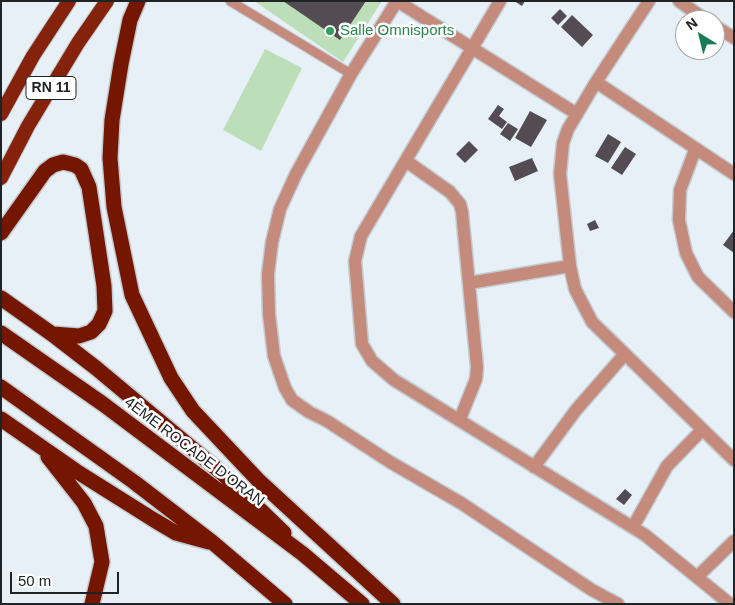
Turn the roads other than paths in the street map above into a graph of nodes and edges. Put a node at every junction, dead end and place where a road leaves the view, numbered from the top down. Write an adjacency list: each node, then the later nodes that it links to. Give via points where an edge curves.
1 (69, 1): 12 (highway, RN 11)
2 (108, 1): 17 (highway, RN 11, via 28,126)
3 (138, 1): 41 (highway, via 130,20 121,64 110,158 122,252 139,312 171,378 193,412 258,480)
4 (230, 1): 10 (lane)
5 (500, 1): 9 (street)
6 (649, 1): 11 (street)
7 (679, 1): 8 (street)
8 (692, 10)
9 (471, 47): 10 (street, via 397,1); 13 (street); 15 (street)
10 (351, 74): 42 (street, via 296,174 275,225 268,274 268,314 274,356 285,388 292,400 309,412 461,503)
11 (596, 82): 13 (street); 14 (street)
12 (1, 114)
13 (577, 114): 19 (street, via 568,128 560,158)
14 (695, 150): 16 (street); 22 (street, via 680,190 679,220 686,253 698,277)
15 (406, 161): 20 (street, via 442,185 460,204); 28 (street, via 358,245 355,261 360,336 366,354 379,369)
16 (734, 174)
17 (1, 178)
18 (1, 233): 24 (highway, via 45,171 63,162 81,169 89,186 105,311 91,332 79,336)
19 (570, 266): 20 (street); 25 (street, via 574,289 582,306 592,322)
20 (469, 283): 28 (street, via 477,367 476,379)
21 (1, 298): 24 (highway)
22 (734, 312)
23 (1, 333): 36 (highway, 4ÈME ROCADE D'ORAN, via 103,404)
24 (52, 334): 36 (highway, via 223,474)
25 (624, 355): 29 (street); 32 (street, via 576,410)
26 (1, 387): 35 (highway)
27 (1, 418): 30 (highway)
28 (460, 419): 32 (street)
29 (702, 430): 31 (street); 33 (street, via 667,466)
30 (38, 444): 35 (highway, via 176,533); 38 (highway, via 84,503 96,526 102,562)
31 (734, 460)
32 (534, 467): 33 (street)
33 (633, 527): 37 (street)
34 (734, 541): 37 (street)
35 (212, 542): 39 (highway)
36 (303, 554): 40 (highway, 4ÈME ROCADE D'ORAN)
37 (698, 576): 43 (street)
38 (92, 604)
39 (284, 604)
40 (362, 604)
41 (393, 604)
42 (618, 604)
43 (730, 604)

